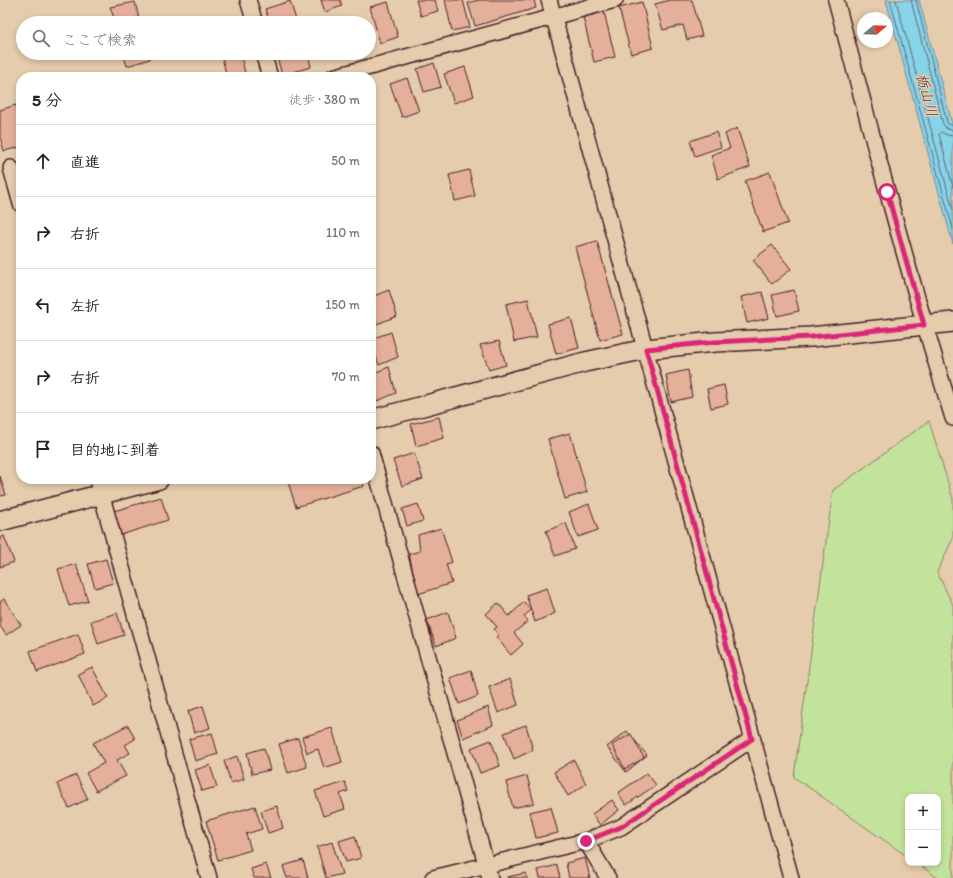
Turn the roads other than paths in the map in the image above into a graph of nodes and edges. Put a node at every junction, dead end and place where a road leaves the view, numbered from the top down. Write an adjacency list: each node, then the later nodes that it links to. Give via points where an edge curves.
1 (248, 0): 5 (street)
2 (549, 0): 6 (street)
3 (615, 0): 6 (street)
4 (836, 0): 13 (street)
5 (253, 16)
6 (553, 16): 9 (street); 14 (street)
7 (265, 60): 8 (street)
8 (269, 72)
9 (351, 72)
10 (11, 168): 11 (street)
11 (16, 186)
12 (953, 322): 13 (street)
13 (924, 325): 14 (street, via 811,337); 15 (street)
14 (646, 349): 16 (street, via 585,362); 21 (street)
15 (953, 418)
16 (376, 419)
17 (376, 471): 23 (street)
18 (122, 484): 19 (street)
19 (100, 487): 20 (street); 24 (street)
20 (0, 521)
21 (752, 739): 22 (street, via 621,827); 27 (street)
22 (586, 841): 23 (street); 26 (street)
23 (488, 871): 25 (street)
24 (209, 878)
25 (433, 878)
26 (608, 878)
27 (790, 878)

